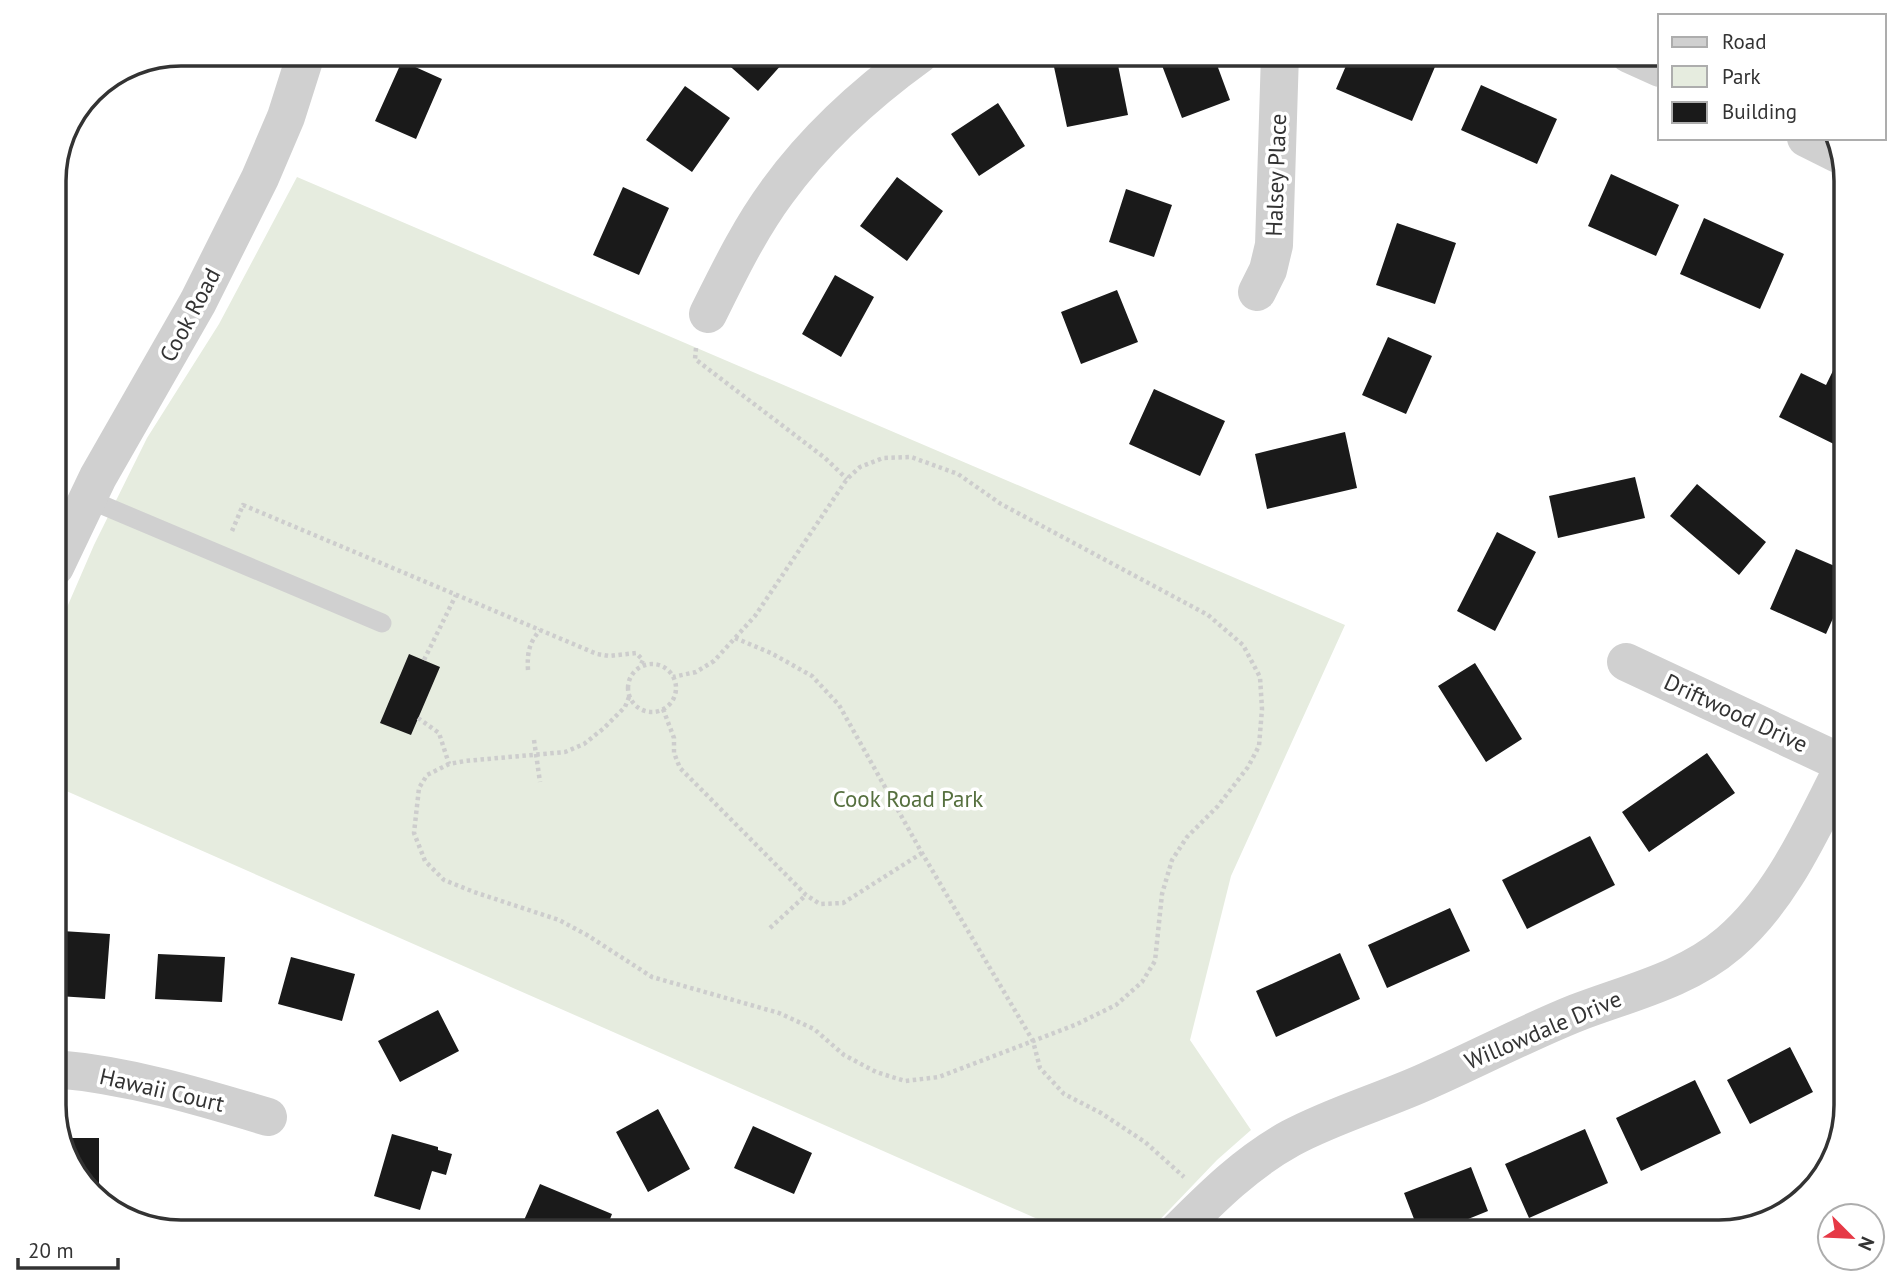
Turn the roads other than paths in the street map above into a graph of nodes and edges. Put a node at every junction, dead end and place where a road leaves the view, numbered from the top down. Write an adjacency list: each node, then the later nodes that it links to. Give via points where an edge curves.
1 (302, 66): 8 (street, Cook Road, via 260,178 198,302)
2 (904, 66): 7 (street, via 833,127 785,183 736,257)
3 (1280, 66): 6 (street, Halsey Place, via 1274,245)
4 (1810, 140): 5 (street)
5 (1829, 150)
6 (1257, 292)
7 (708, 314)
8 (88, 499): 9 (street, Cook Road); 10 (lane)
9 (67, 541)
10 (382, 623)
11 (1626, 662): 12 (street, Driftwood Drive)
12 (1834, 759)
13 (1834, 784): 16 (street, Willowdale Drive, via 1764,908 1711,956 1677,975 1574,1014 1292,1137 1262,1155)
14 (67, 1071): 15 (street, Hawaii Court, via 192,1094)
15 (268, 1116)
16 (1189, 1220)

